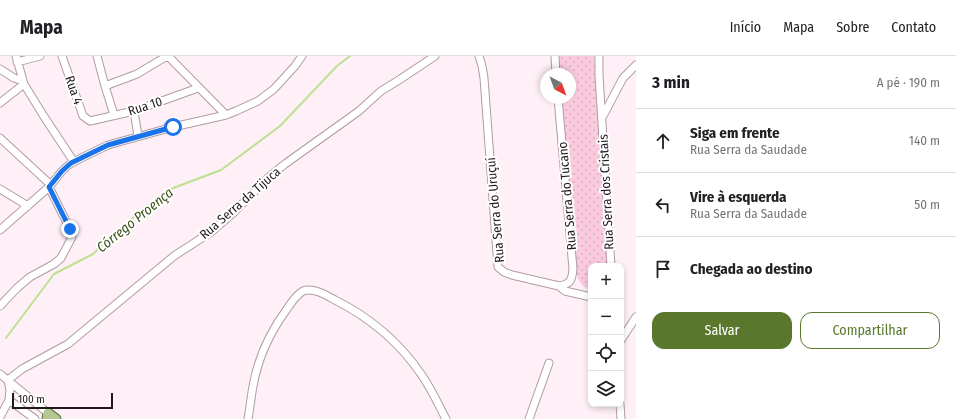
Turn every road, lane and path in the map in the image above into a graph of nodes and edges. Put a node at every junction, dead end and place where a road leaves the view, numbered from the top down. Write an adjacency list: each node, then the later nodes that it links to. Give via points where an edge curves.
1 (40, 56): 10 (street)
2 (62, 56): 23 (street, Rua 4, via 83,116)
3 (97, 56): 15 (street)
4 (167, 56): 15 (street, via 137,74); 16 (street)
5 (302, 56): 21 (street, via 274,89 258,101)
6 (435, 56): 39 (street, Rua Serra da Tijuca, via 381,91 285,164 211,232 174,256 68,344 22,369)
7 (479, 56): 32 (street, Rua Serra do Uruçuí, via 484,78 498,267 512,275)
8 (555, 56): 12 (street)
9 (599, 56): 22 (street, Rua Serra dos Cristais)
10 (17, 59): 14 (street)
11 (636, 65): 22 (street, via 623,78)
12 (556, 68)
13 (0, 69): 14 (street)
14 (23, 82): 17 (street); 26 (street)
15 (105, 86): 20 (street)
16 (198, 88): 19 (street, Rua 10); 21 (street)
17 (0, 104)
18 (559, 104): 32 (street, Rua Serra do Tucano, via 573,269 570,282)
19 (134, 111): 20 (street, Rua 10); 24 (street)
20 (114, 115): 23 (street, Rua 10)
21 (226, 115): 24 (street)
22 (602, 118): 31 (street, Rua Serra dos Cristais)
23 (90, 121)
24 (138, 136): 26 (street, via 108,145)
25 (0, 138): 27 (street)
26 (74, 162): 27 (street, via 62,171)
27 (50, 186): 29 (street); 34 (street, via 72,237 61,258 30,278)
28 (0, 189): 29 (street)
29 (28, 206): 30 (street)
30 (0, 230)
31 (611, 263)
32 (559, 286): 33 (street, Rua Serra do Uruçuí, via 565,291)
33 (588, 296)
34 (0, 306)
35 (636, 317): 36 (street)
36 (624, 335)
37 (550, 364): 48 (street)
38 (0, 374): 39 (street)
39 (8, 380): 40 (street); 42 (street)
40 (9, 400): 43 (street); 44 (street)
41 (620, 407): 49 (street)
42 (48, 416): 45 (main road)
43 (0, 417)
44 (35, 419)
45 (56, 419)
46 (248, 419): 47 (street, via 255,378 266,345 276,324 290,305 300,294 309,290 330,297 357,312 393,340 421,374)
47 (446, 419)
48 (530, 419)
49 (621, 419)

